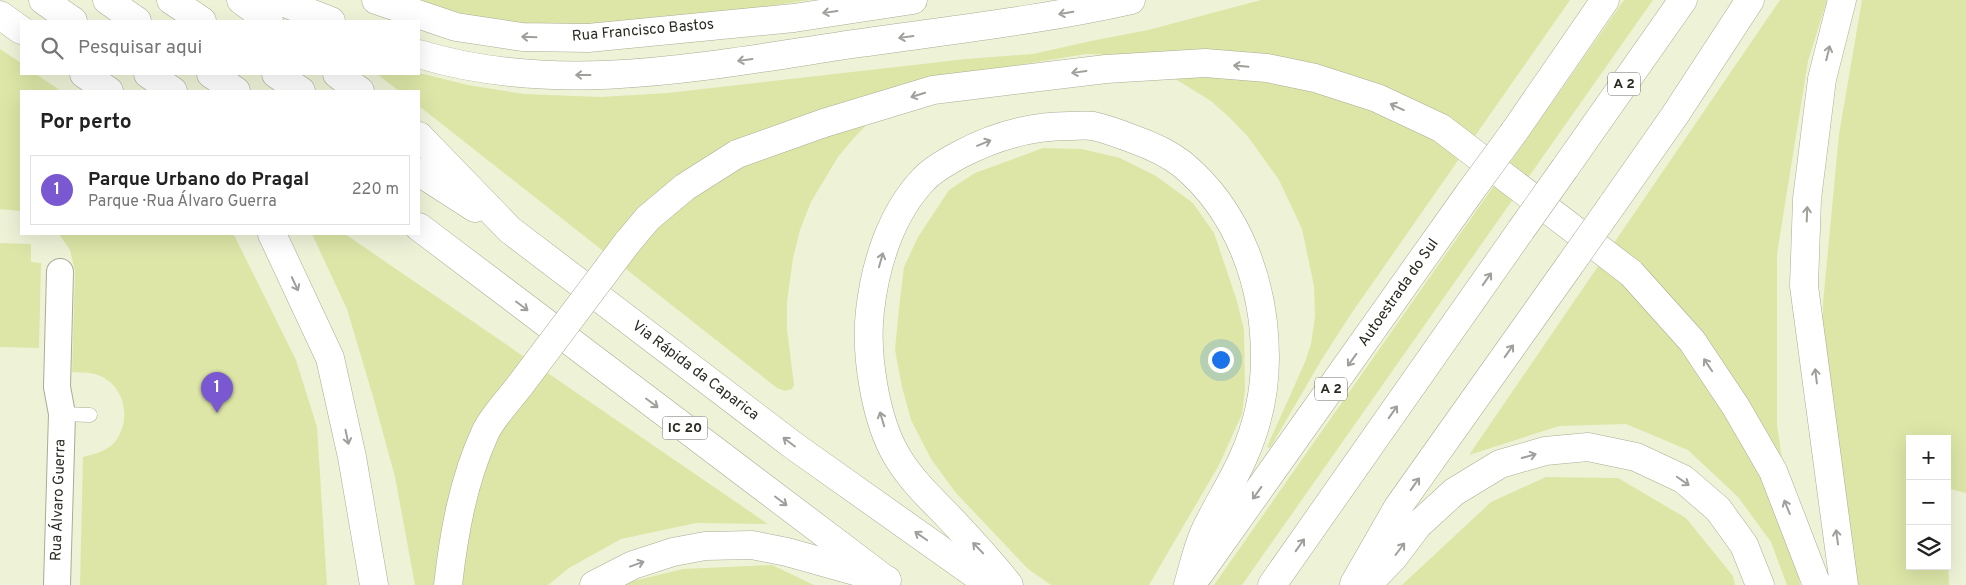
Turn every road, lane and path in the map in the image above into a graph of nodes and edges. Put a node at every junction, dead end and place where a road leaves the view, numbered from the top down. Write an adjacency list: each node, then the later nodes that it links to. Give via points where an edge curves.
1 (43, 0): 14 (main road)
2 (107, 0): 15 (main road)
3 (171, 0): 16 (main road)
4 (241, 0): 17 (main road)
5 (277, 0): 18 (main road)
6 (376, 0): 7 (main road, Rua Francisco Bastos, one-way to 6, via 794,18 588,38 522,37 456,27)
7 (913, 0)
8 (1131, 0): 20 (main road, one-way to 20, via 1046,16 739,61 621,74 506,72)
9 (1605, 0): 48 (main road, Autoestrada do Sul / A 2, one-way to 48, bridge)
10 (1683, 0): 49 (main road, A 2, one-way to 10, bridge)
11 (1750, 0): 50 (main road, one-way to 11, bridge, via 1398,507 1675,115)
12 (1842, 0): 54 (main road, one-way to 12, via 1804,286 1807,199 1822,80)
13 (0, 15): 19 (main road)
14 (72, 20)
15 (136, 20)
16 (201, 20)
17 (267, 20)
18 (328, 20)
19 (20, 29)
20 (420, 54)
21 (85, 75): 26 (main road)
22 (149, 75): 27 (main road)
23 (212, 75): 28 (main road)
24 (277, 75): 29 (main road)
25 (338, 75): 30 (main road)
26 (108, 90)
27 (172, 90)
28 (235, 90)
29 (300, 90)
30 (359, 90)
31 (420, 137): 34 (main road, Via Rápida da Caparica)
32 (420, 173): 34 (main road)
33 (420, 228): 38 (main road, IC 20)
34 (510, 230): 46 (main road, Via Rápida da Caparica, one-way to 34, via 794,446)
35 (408, 235): 38 (main road)
36 (272, 236): 43 (main road, one-way to 43, via 330,358 352,457)
37 (60, 272): 39 (street, Rua Álvaro Guerra, via 57,387)
38 (483, 276): 41 (main road, IC 20, one-way to 41)
39 (62, 414): 40 (lane); 42 (street, Rua Álvaro Guerra)
40 (90, 415)
41 (890, 583): 45 (main road, one-way to 41, via 632,565 672,552 705,546 752,545 787,552)
42 (57, 585)
43 (374, 585)
44 (448, 585): 53 (main road, one-way to 44, bridge, via 1773,471 1736,407 1692,341 1631,273 1441,128 1377,98 1315,78 1267,68 1205,63 1106,69 934,90 824,123 737,154 678,193 648,218 627,243 486,432 464,489 452,545)
45 (594, 585)
46 (990, 585)
47 (1009, 585): 48 (main road, one-way to 48, via 897,457 882,420 870,362 871,296 891,228 925,178 963,153 1000,137 1049,127 1090,126 1152,146 1181,163 1220,205 1247,254 1256,282 1265,356 1258,417 1244,456 1203,535)
48 (1189, 585)
49 (1272, 585)
50 (1354, 585)
51 (1367, 585): 52 (main road, one-way to 52, via 1418,525 1454,492 1500,464 1545,451 1588,447 1636,457 1683,479 1718,509 1744,545)
52 (1760, 585)
53 (1817, 585)
54 (1844, 585)

